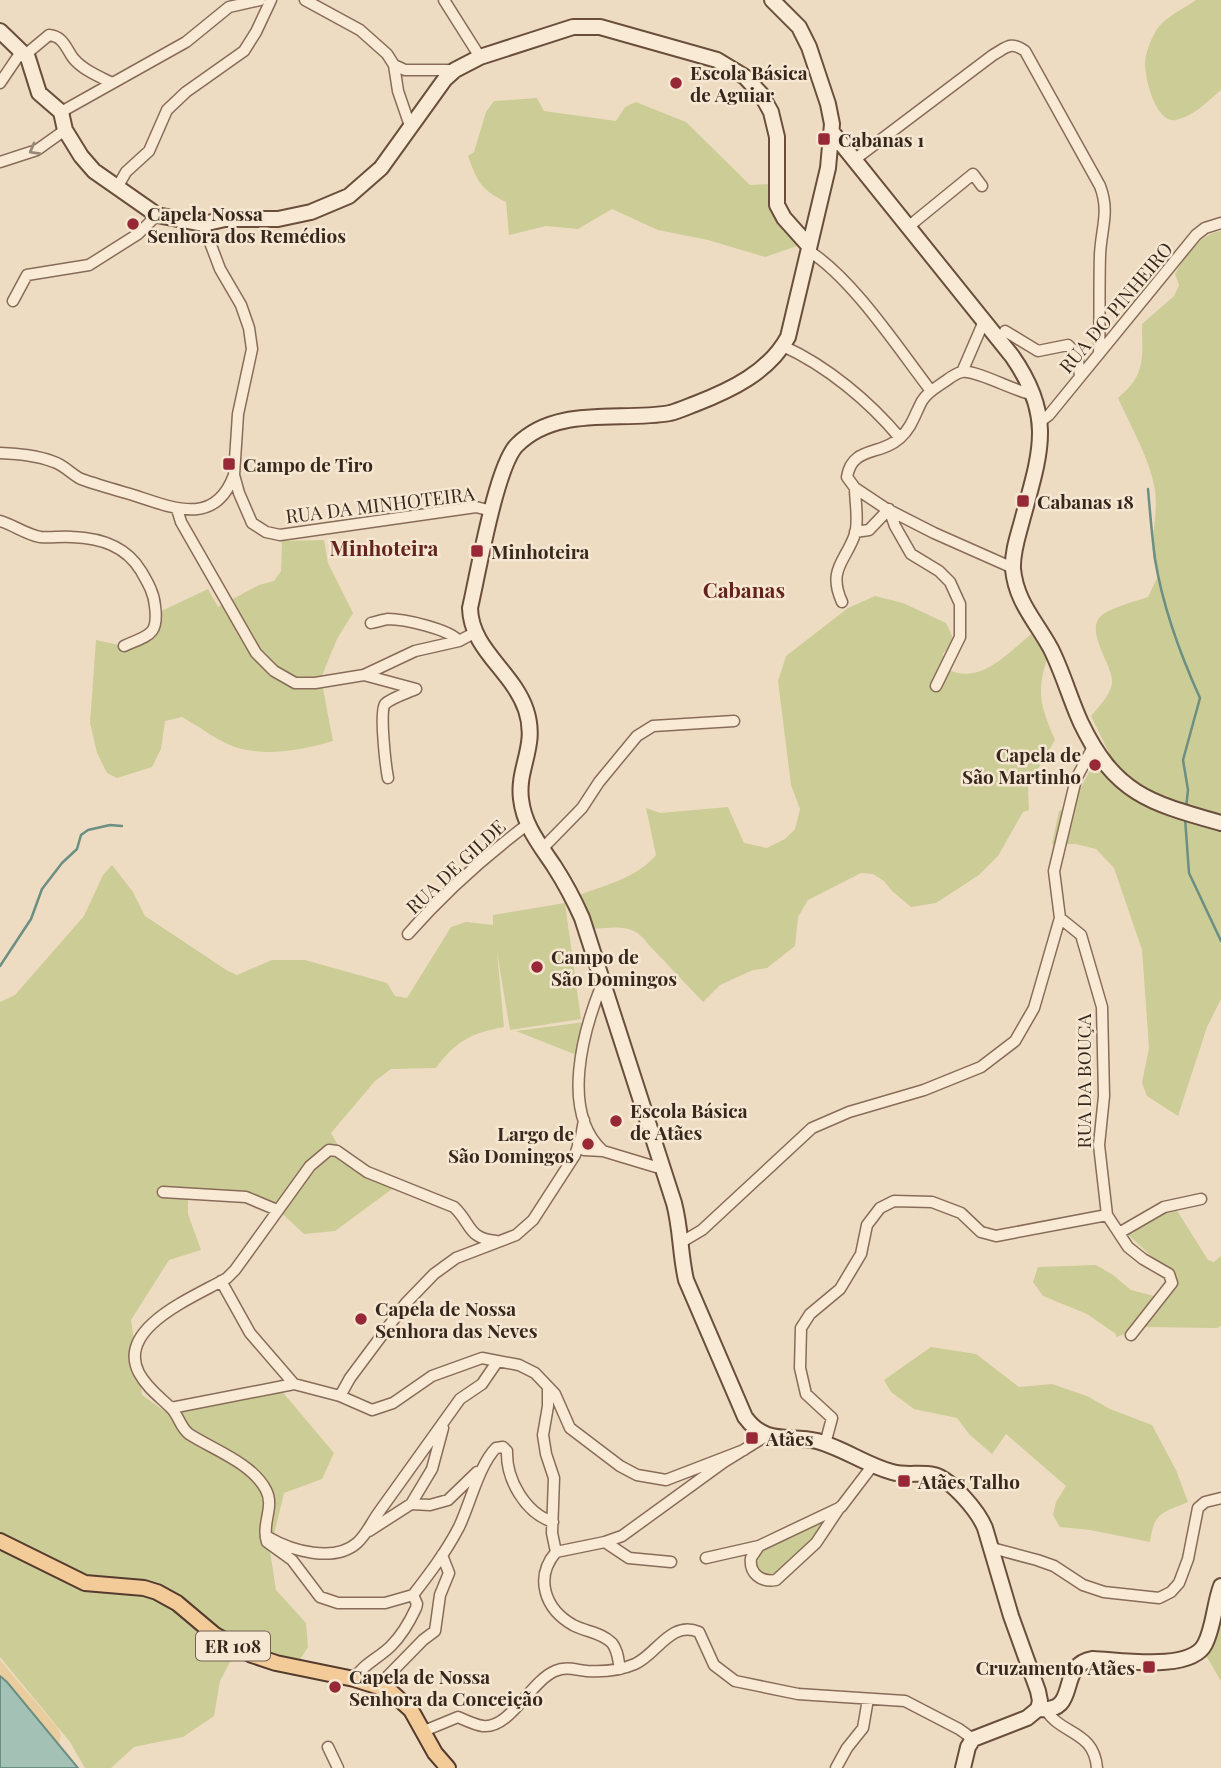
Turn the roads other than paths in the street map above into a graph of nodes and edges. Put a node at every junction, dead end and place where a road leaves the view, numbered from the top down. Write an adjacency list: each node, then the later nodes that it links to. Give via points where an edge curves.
1 (260, 0): 12 (street, via 229,7 186,42)
2 (271, 0): 20 (street, via 243,51 176,101 162,117 149,150)
3 (305, 0): 9 (street, via 376,41)
4 (444, 0): 8 (street)
5 (772, 0): 16 (street, via 799,27 809,47)
6 (1, 37): 7 (street)
7 (23, 54): 11 (street); 12 (street, via 49,35 55,36 82,67); 13 (street, via 31,63 39,93)
8 (480, 58): 10 (street); 26 (street, via 573,27 600,27 718,60 745,77 771,112 777,137 777,205)
9 (394, 65): 10 (street, via 405,70); 14 (street)
10 (455, 70): 14 (street)
11 (0, 83)
12 (112, 83): 13 (street)
13 (61, 111): 15 (street)
14 (410, 126): 24 (street, via 382,168 349,196 312,212 278,219 225,219)
15 (65, 130): 18 (street, one-way to 18, via 37,150); 20 (street, via 94,170)
16 (832, 132): 17 (street); 19 (street)
17 (854, 160): 19 (street, via 842,160); 25 (street); 31 (street, via 993,55 1010,45 1025,51 1105,200)
18 (0, 162)
19 (828, 168): 26 (street)
20 (118, 186): 22 (street)
21 (982, 186): 25 (street, via 973,174)
22 (157, 215): 24 (street); 27 (street, via 138,234 89,265 27,275)
23 (1221, 223): 31 (street, RUA DO PINHEIRO, via 1196,235)
24 (203, 224): 39 (street, RUA DA MINHOTEIRA, via 220,269 241,305 252,349 238,414)
25 (908, 227): 28 (street)
26 (809, 248): 30 (street); 34 (street, via 844,280)
27 (13, 301)
28 (984, 321): 32 (street); 35 (street, via 1019,366)
29 (1005, 331): 33 (street, via 1038,351 1068,345 1077,354)
30 (783, 346): 37 (street, via 807,356 879,414); 43 (street, via 740,383 672,413 551,423 511,454)
31 (1099, 354): 33 (street, RUA DO PINHEIRO)
32 (962, 372): 34 (street); 35 (street)
33 (1080, 376): 36 (street, RUA DO PINHEIRO)
34 (931, 391): 37 (street)
35 (1034, 395): 36 (street)
36 (1041, 421): 46 (street, via 1040,450)
37 (900, 438): 40 (street, via 849,464 847,477)
38 (0, 453): 41 (street, via 56,462 79,478)
39 (234, 475): 41 (street, via 224,498 198,510); 43 (street, RUA DA MINHOTEIRA, via 253,523 280,535 475,507)
40 (855, 488): 42 (street); 45 (street)
41 (177, 509): 52 (street, via 256,653 274,671 295,683)
42 (889, 509): 45 (street, via 869,530); 46 (street); 53 (street, via 911,554 950,582 960,604 960,637)
43 (492, 511): 49 (street, via 470,608)
44 (0, 520): 51 (street, via 29,534 96,540 127,554 150,587 156,627)
45 (855, 532): 47 (street, via 839,564 836,584)
46 (1013, 568): 55 (street, via 1018,598 1050,649)
47 (842, 602)
48 (371, 623): 50 (street, via 389,619 422,625 454,635)
49 (474, 633): 50 (street); 58 (street, via 515,685 527,712 530,738 520,797)
50 (459, 641): 52 (street, via 415,651)
51 (124, 646)
52 (364, 675): 56 (street, via 416,689 385,704 382,710)
53 (936, 686)
54 (734, 722): 59 (street, via 653,726 637,736 582,808)
55 (1094, 745): 57 (street, via 1132,791 1161,806); 60 (street, via 1076,779 1054,871)
56 (388, 778)
57 (1221, 823)
58 (528, 824): 59 (street); 61 (street, RUA DE GILDE, via 455,884)
59 (542, 849): 62 (street, via 579,911)
60 (1060, 918): 68 (street, RUA DA BOUÇA, via 1081,935 1102,1007 1104,1096 1099,1145); 71 (street, via 1034,1008 1015,1041 981,1067 812,1128 702,1230)
61 (408, 934)
62 (602, 984): 63 (street, via 580,1066); 64 (street)
63 (584, 1145): 64 (street); 70 (street, via 533,1220 516,1235)
64 (662, 1165): 71 (street, via 678,1218)
65 (163, 1192): 67 (street, via 246,1197)
66 (1200, 1199): 69 (street, via 1164,1207)
67 (277, 1210): 70 (street, via 317,1159 334,1150 367,1172 454,1207 481,1240); 72 (street, via 245,1258)
68 (1107, 1215): 69 (street); 81 (street, via 996,1236 981,1232 961,1213 932,1202 894,1201 880,1208 867,1225 861,1254 840,1289 810,1314 801,1328 800,1368 806,1394 832,1418)
69 (1119, 1233): 73 (street, via 1128,1247 1169,1274 1172,1283)
70 (496, 1241): 77 (street, via 452,1260 424,1284)
71 (680, 1243): 80 (street, via 686,1280 745,1417)
72 (221, 1281): 75 (street, via 250,1333); 78 (street, via 150,1324 136,1345 140,1375)
73 (1131, 1335)
74 (497, 1362): 76 (street, via 535,1373); 77 (street, via 482,1358 464,1363 372,1410); 79 (street, via 482,1384 460,1399)
75 (295, 1384): 77 (street); 78 (street)
76 (548, 1388): 82 (street, via 570,1428 637,1475 666,1480); 88 (street, via 543,1435 554,1478)
77 (340, 1396)
78 (171, 1408): 90 (street, via 184,1430 264,1486 269,1501)
79 (444, 1424): 86 (street, via 437,1457); 89 (street)
80 (766, 1436): 81 (street); 82 (street)
81 (825, 1444): 84 (street)
82 (744, 1450): 92 (street, via 622,1535)
83 (488, 1462): 86 (street, via 448,1500); 88 (street, via 494,1449 500,1446 506,1451 512,1480 530,1507); 96 (street)
84 (873, 1465): 87 (street); 94 (street, via 946,1481 979,1515)
85 (1221, 1498): 94 (street, via 1198,1508 1179,1583 1159,1598 1104,1592 1054,1566)
86 (411, 1504): 89 (street)
87 (841, 1507): 93 (street); 93 (street, via 816,1543 776,1580 766,1581 752,1570 751,1558)
88 (553, 1522): 95 (street)
89 (368, 1532): 90 (street, via 349,1548 323,1553)
90 (265, 1535): 100 (street, via 271,1546 292,1560 320,1597 338,1603 385,1603)
91 (0, 1541): 102 (main road, ER 108, via 85,1583 157,1592 215,1635 252,1655)
92 (605, 1542): 95 (street); 98 (street, via 629,1558)
93 (759, 1546): 97 (street)
94 (992, 1548): 105 (street)
95 (555, 1552): 101 (street, via 544,1578 546,1596 565,1620 611,1642)
96 (442, 1555): 100 (street); 103 (street, via 449,1573 440,1595 435,1632)
97 (706, 1558)
98 (671, 1562)
99 (1221, 1587): 105 (street, via 1206,1643 1197,1654 1176,1662 1082,1662 1072,1671 1065,1700)
100 (413, 1595): 102 (street, via 416,1608 400,1636)
101 (620, 1669): 104 (street, via 639,1662 668,1636 696,1630 714,1665 735,1681 798,1694); 106 (street, via 561,1669 541,1680 497,1723 483,1726 458,1717)
102 (354, 1679): 103 (main road, ER 108)
103 (378, 1686): 106 (main road, ER 108, via 397,1695)
104 (868, 1699): 107 (street, via 905,1701); 111 (street, via 863,1728)
105 (1042, 1710): 107 (street); 113 (street, via 1086,1741)
106 (424, 1731): 110 (main road, ER 108)
107 (973, 1739): 112 (street)
108 (328, 1747): 109 (street)
109 (338, 1768)
110 (448, 1768)
111 (836, 1768)
112 (963, 1768)
113 (1097, 1768)

